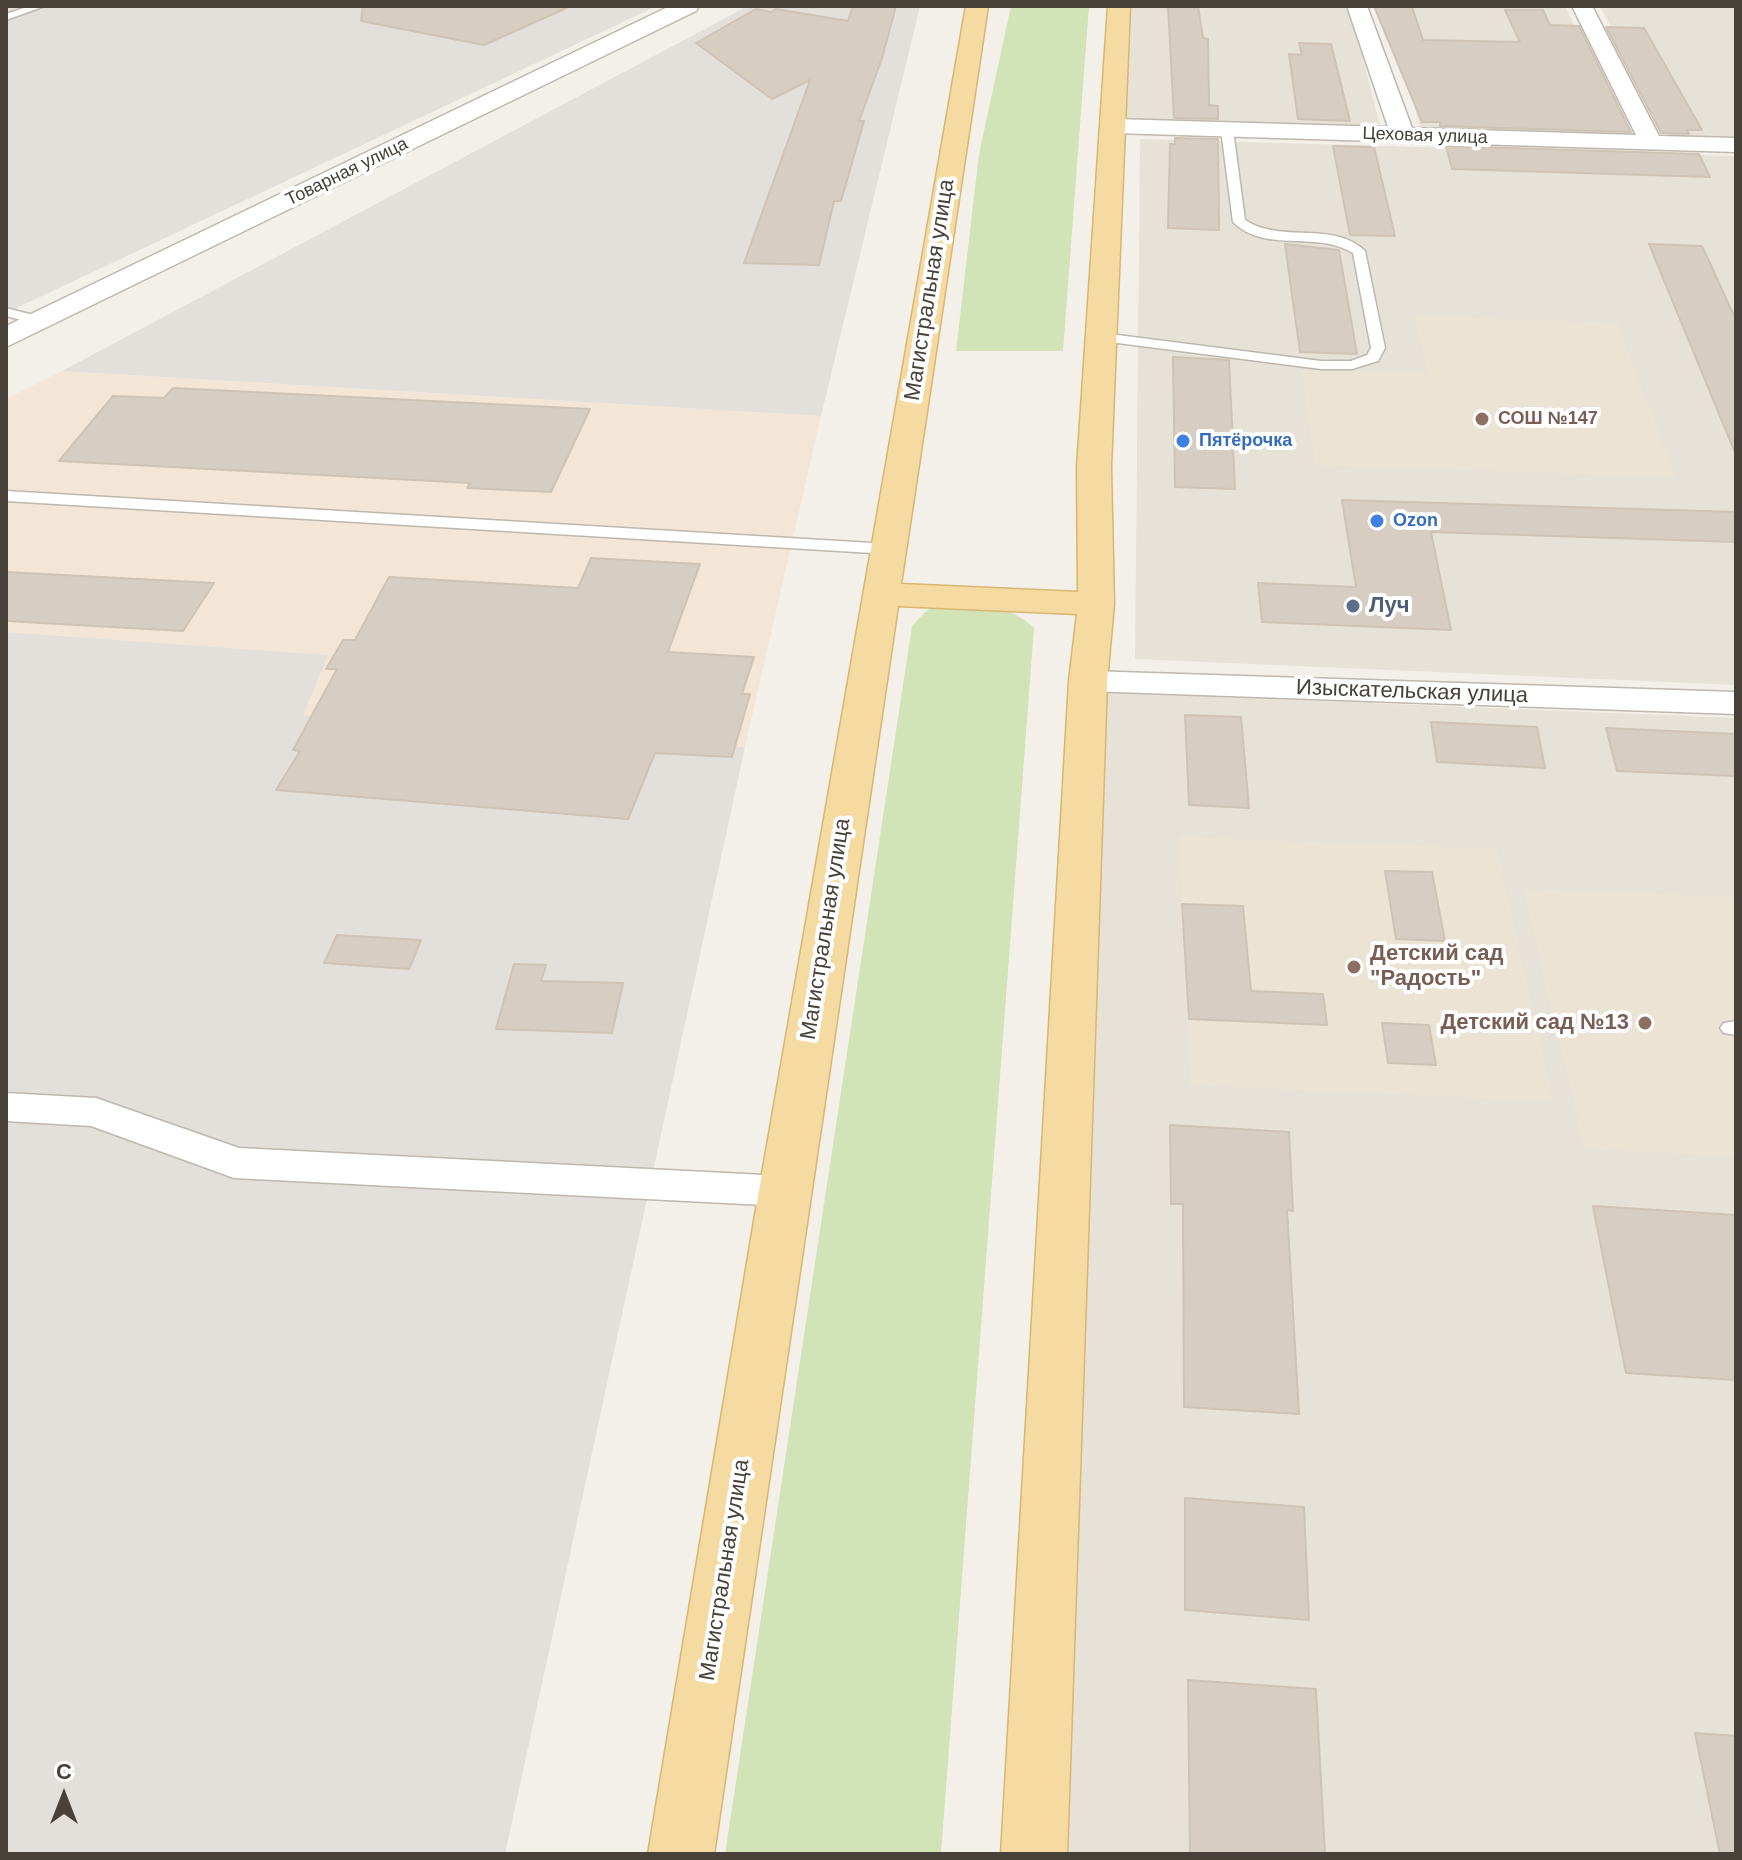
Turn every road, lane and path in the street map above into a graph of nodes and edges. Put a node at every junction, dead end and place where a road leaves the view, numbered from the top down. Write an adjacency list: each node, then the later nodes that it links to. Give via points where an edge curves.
1 (40, 6): 7 (lane)
2 (688, 6): 14 (street, Товарная улица)
3 (977, 6): 18 (main road, Магистральная улица)
4 (1119, 6): 8 (main road)
5 (1357, 6): 10 (street)
6 (1582, 6): 11 (street)
7 (9, 17)
8 (1114, 126): 9 (street, Цеховая улица); 15 (main road)
9 (1227, 130): 10 (street, Цеховая улица); 15 (lane, via 1239,222 1269,236 1337,241 1359,251 1378,348 1373,358 1352,365 1321,365)
10 (1403, 136): 11 (street, Цеховая улица)
11 (1651, 142): 12 (street, Цеховая улица)
12 (1736, 145)
13 (6, 312): 14 (lane)
14 (40, 321): 16 (street, Товарная улица)
15 (1102, 337): 19 (main road, via 1094,467)
16 (6, 338)
17 (6, 496): 18 (lane)
18 (884, 572): 19 (main road); 23 (main road, Магистральная улица)
19 (1096, 604): 20 (main road)
20 (1088, 681): 21 (street, Изыскательская улица); 25 (main road)
21 (1736, 703)
22 (6, 1107): 23 (street, via 96,1112 234,1163)
23 (784, 1191): 24 (main road, Магистральная улица)
24 (681, 1854)
25 (1034, 1854)

